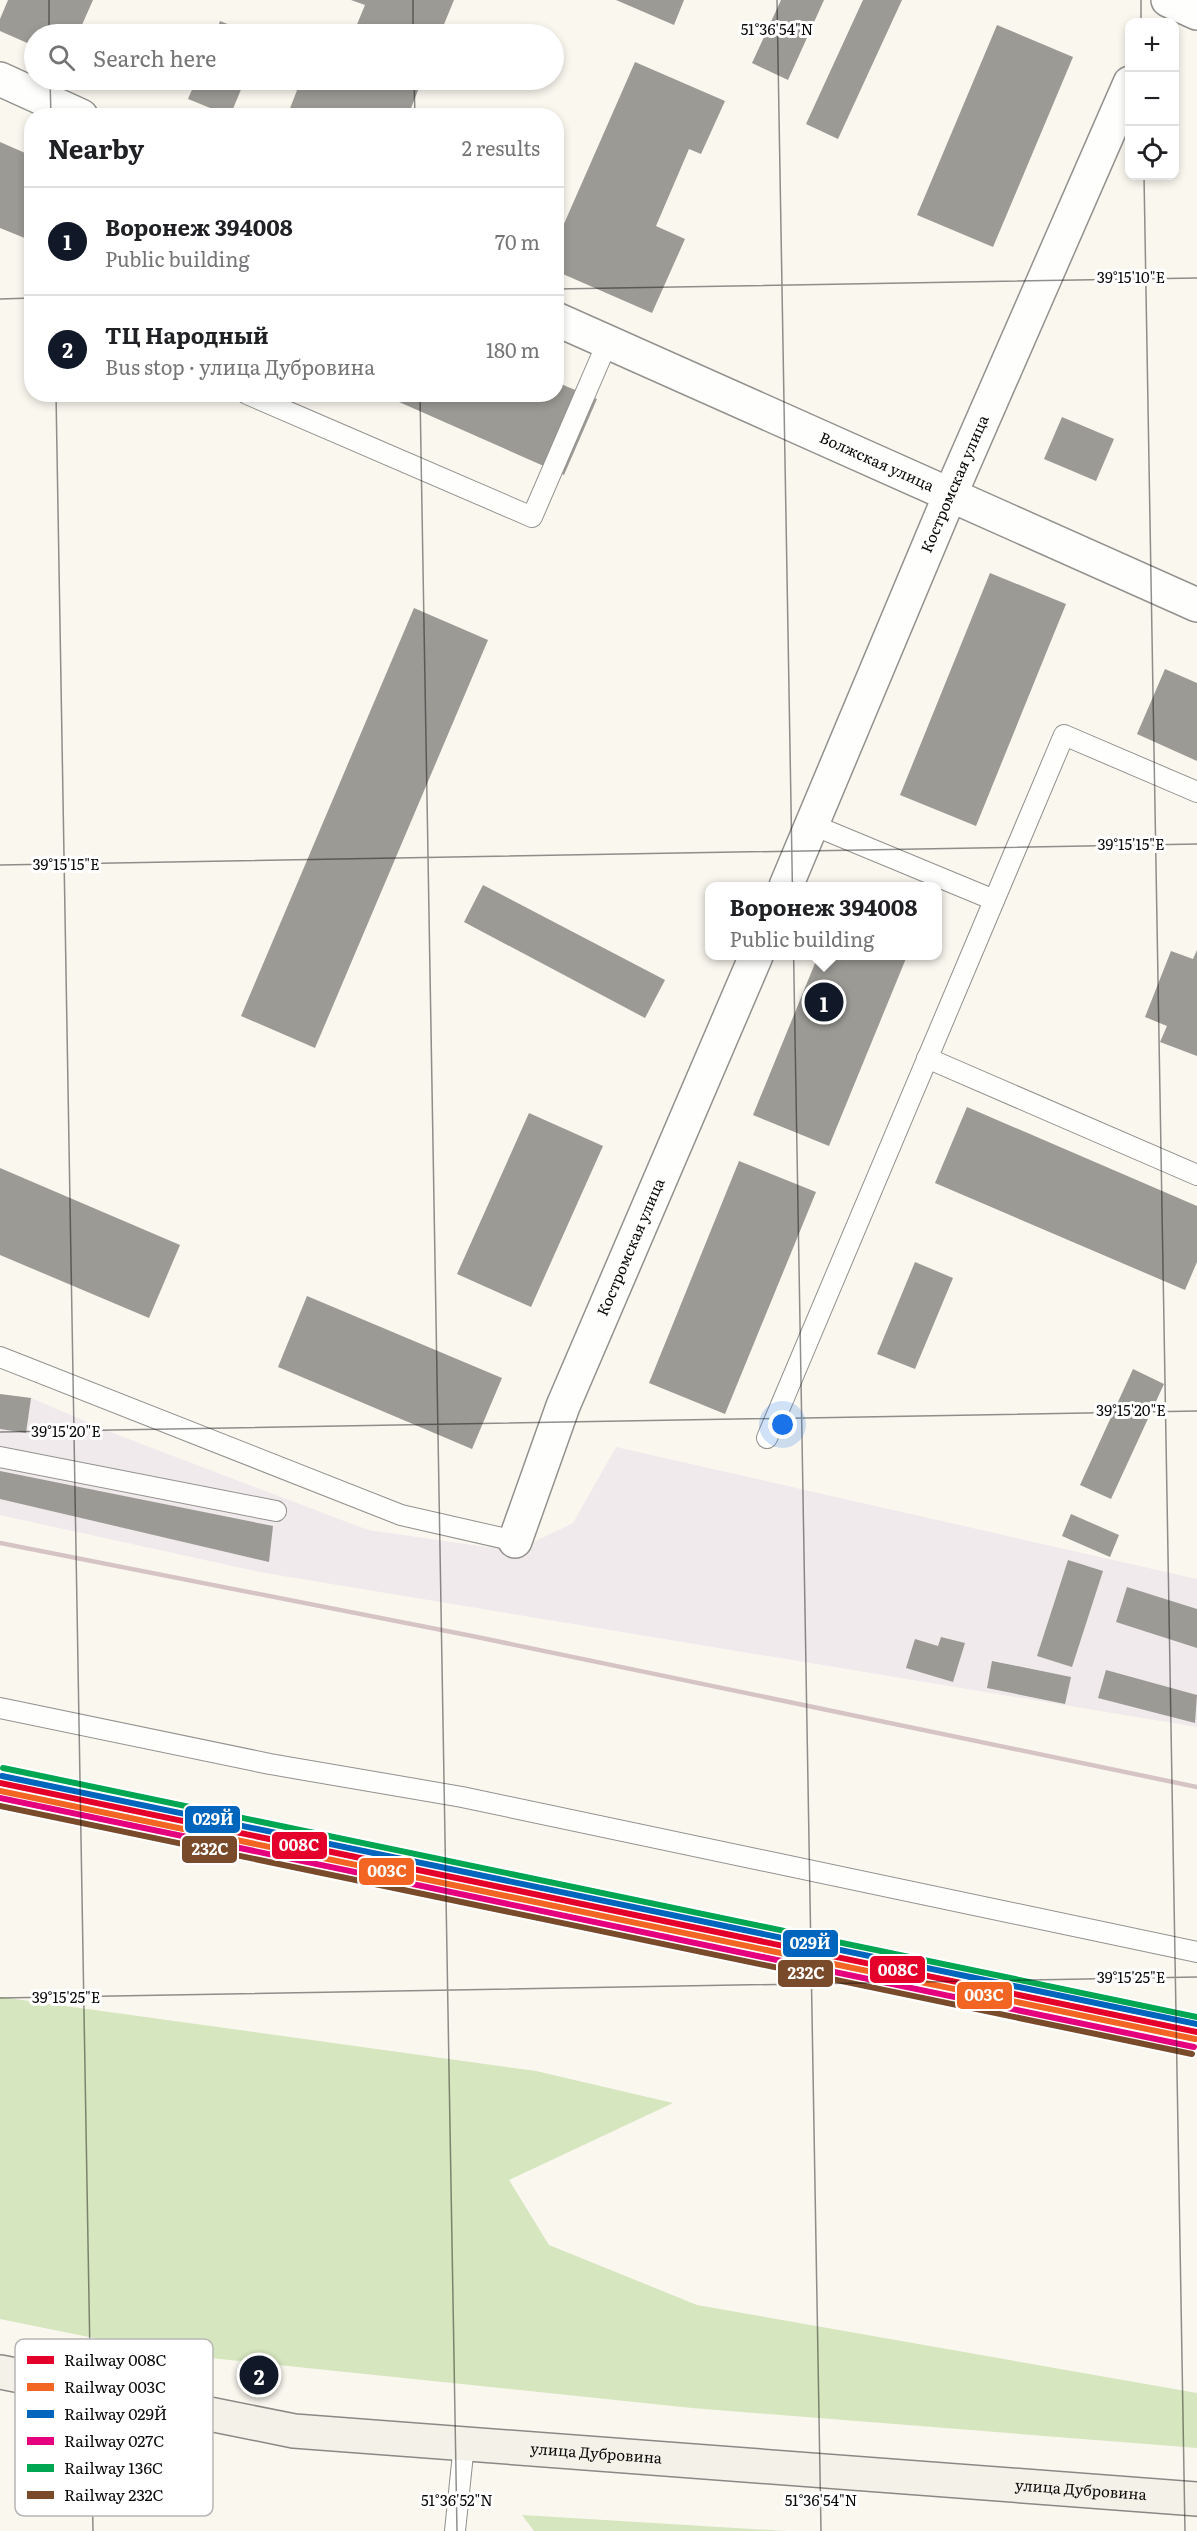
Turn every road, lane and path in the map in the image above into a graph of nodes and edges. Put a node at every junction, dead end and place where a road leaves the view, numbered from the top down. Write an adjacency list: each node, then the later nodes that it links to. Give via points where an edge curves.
1 (1167, 0): 2 (street); 3 (street)
2 (1197, 13)
3 (1158, 18)
4 (0, 79): 6 (street)
5 (24, 90): 8 (street)
6 (24, 90)
7 (1125, 94): 12 (street, Костромская улица)
8 (63, 108)
9 (564, 322): 10 (street, Волжская улица)
10 (608, 341): 11 (lane, via 532,517); 12 (street, Волжская улица)
11 (266, 402)
12 (950, 495): 13 (street, Волжская улица); 15 (street, Костромская улица)
13 (1197, 605)
14 (1197, 792): 17 (lane, via 1064,735)
15 (813, 825): 16 (street, Костромская улица); 17 (lane)
16 (788, 882)
17 (994, 900): 19 (lane)
18 (754, 960): 25 (street, Костромская улица, via 563,1406)
19 (927, 1058): 20 (lane); 22 (lane)
20 (1197, 1175)
21 (0, 1357): 25 (lane, via 401,1515)
22 (767, 1438)
23 (0, 1457): 24 (lane)
24 (276, 1511)
25 (515, 1541)
26 (0, 1708): 27 (lane, via 270,1764 462,1797)
27 (1197, 1952)
28 (0, 2372): 29 (main road, улица Дубровина)
29 (15, 2375)
30 (213, 2415): 31 (main road, улица Дубровина, via 294,2431)
31 (464, 2444): 32 (main road, улица Дубровина); 33 (lane)
32 (1197, 2499)
33 (455, 2531)

